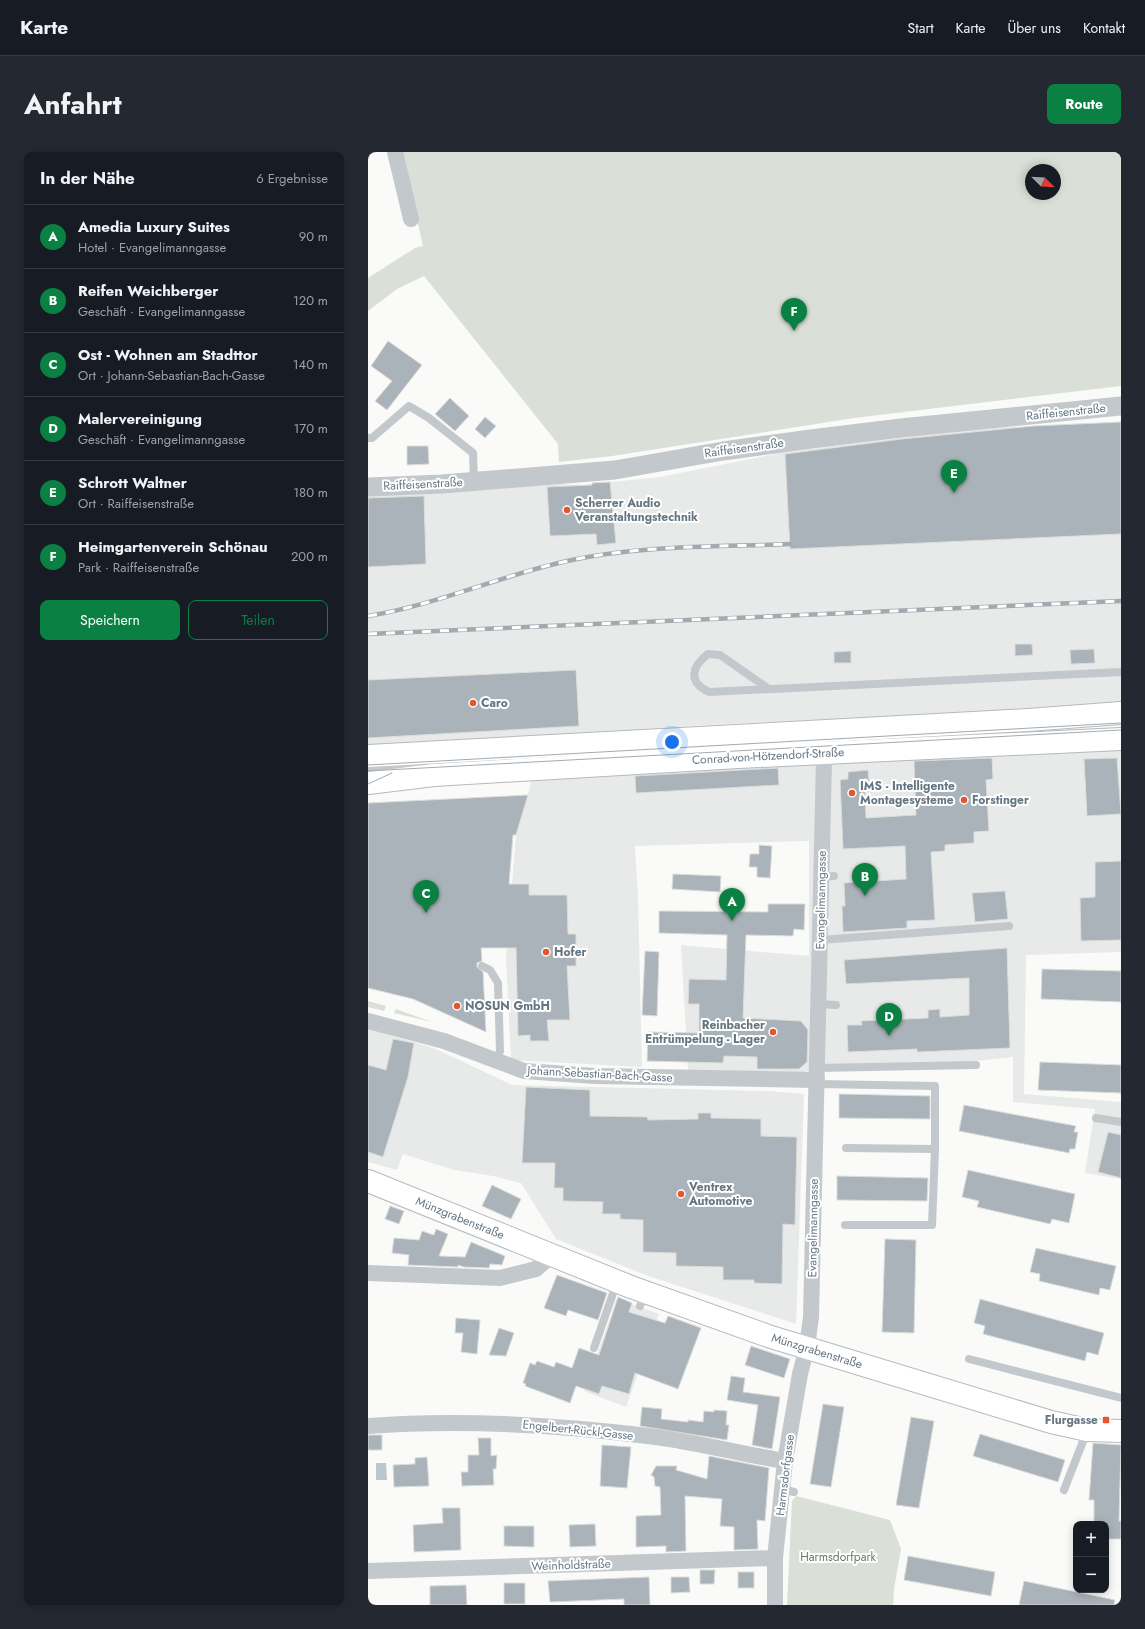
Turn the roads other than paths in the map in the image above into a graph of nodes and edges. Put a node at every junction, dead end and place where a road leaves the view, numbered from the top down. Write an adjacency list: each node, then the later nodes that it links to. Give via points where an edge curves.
1 (394, 152): 2 (street)
2 (411, 219)
3 (1121, 406): 5 (street, Raiffeisenstraße, via 812,439 615,470)
4 (368, 438): 5 (lane, via 372,438 409,406 473,453)
5 (474, 481): 6 (street, Raiffeisenstraße)
6 (368, 487)
7 (1121, 672): 8 (lane)
8 (769, 689): 8 (lane, via 708,692 699,688 694,675 698,662 708,654 720,655)
9 (1113, 727): 10 (main road, Conrad-von-Hötzendorf-Straße)
10 (823, 742): 11 (main road, Conrad-von-Hötzendorf-Straße); 13 (main road, Conrad-von-Hötzendorf-Straße); 16 (street, Evangelimanngasse, via 828,876)
11 (368, 756)
12 (368, 768): 13 (lane, via 414,765)
13 (434, 775): 14 (main road, Conrad-von-Hötzendorf-Straße)
14 (368, 783)
15 (1009, 926): 16 (lane)
16 (820, 940): 18 (street, Evangelimanngasse)
17 (482, 966): 21 (lane, via 490,970 498,983 500,1051)
18 (818, 1004): 19 (lane); 23 (street, Evangelimanngasse)
19 (836, 1005)
20 (368, 1021): 21 (street, Johann-Sebastian-Bach-Gasse, via 444,1041)
21 (496, 1061): 23 (street, Johann-Sebastian-Bach-Gasse, via 524,1071 595,1076)
22 (976, 1065): 23 (lane)
23 (817, 1077): 27 (lane, via 934,1085); 34 (street, Evangelimanngasse, via 811,1317)
24 (1096, 1118): 25 (lane)
25 (1121, 1122)
26 (846, 1148): 27 (lane)
27 (935, 1149): 29 (lane, via 932,1225)
28 (368, 1181): 30 (main road, Münzgrabenstraße)
29 (845, 1225)
30 (552, 1255): 31 (street, via 536,1269 500,1278); 32 (main road, Münzgrabenstraße)
31 (368, 1273)
32 (618, 1282): 33 (lane); 34 (main road, Münzgrabenstraße, via 642,1299)
33 (594, 1348)
34 (807, 1348): 38 (main road, Münzgrabenstraße, via 1043,1420); 40 (street, Harmsdorfgasse)
35 (969, 1359): 36 (lane)
36 (1121, 1398)
37 (368, 1426): 40 (street, Engelbert-Rückl-Gasse, via 525,1424 657,1438)
38 (1087, 1430): 39 (main road, Münzgrabenstraße); 41 (lane)
39 (1121, 1432)
40 (785, 1461): 42 (street, Harmsdorfgasse, via 788,1490)
41 (1064, 1490)
42 (775, 1558): 43 (street, Weinholdstraße); 44 (street, Harmsdorfgasse)
43 (368, 1571)
44 (775, 1605)

